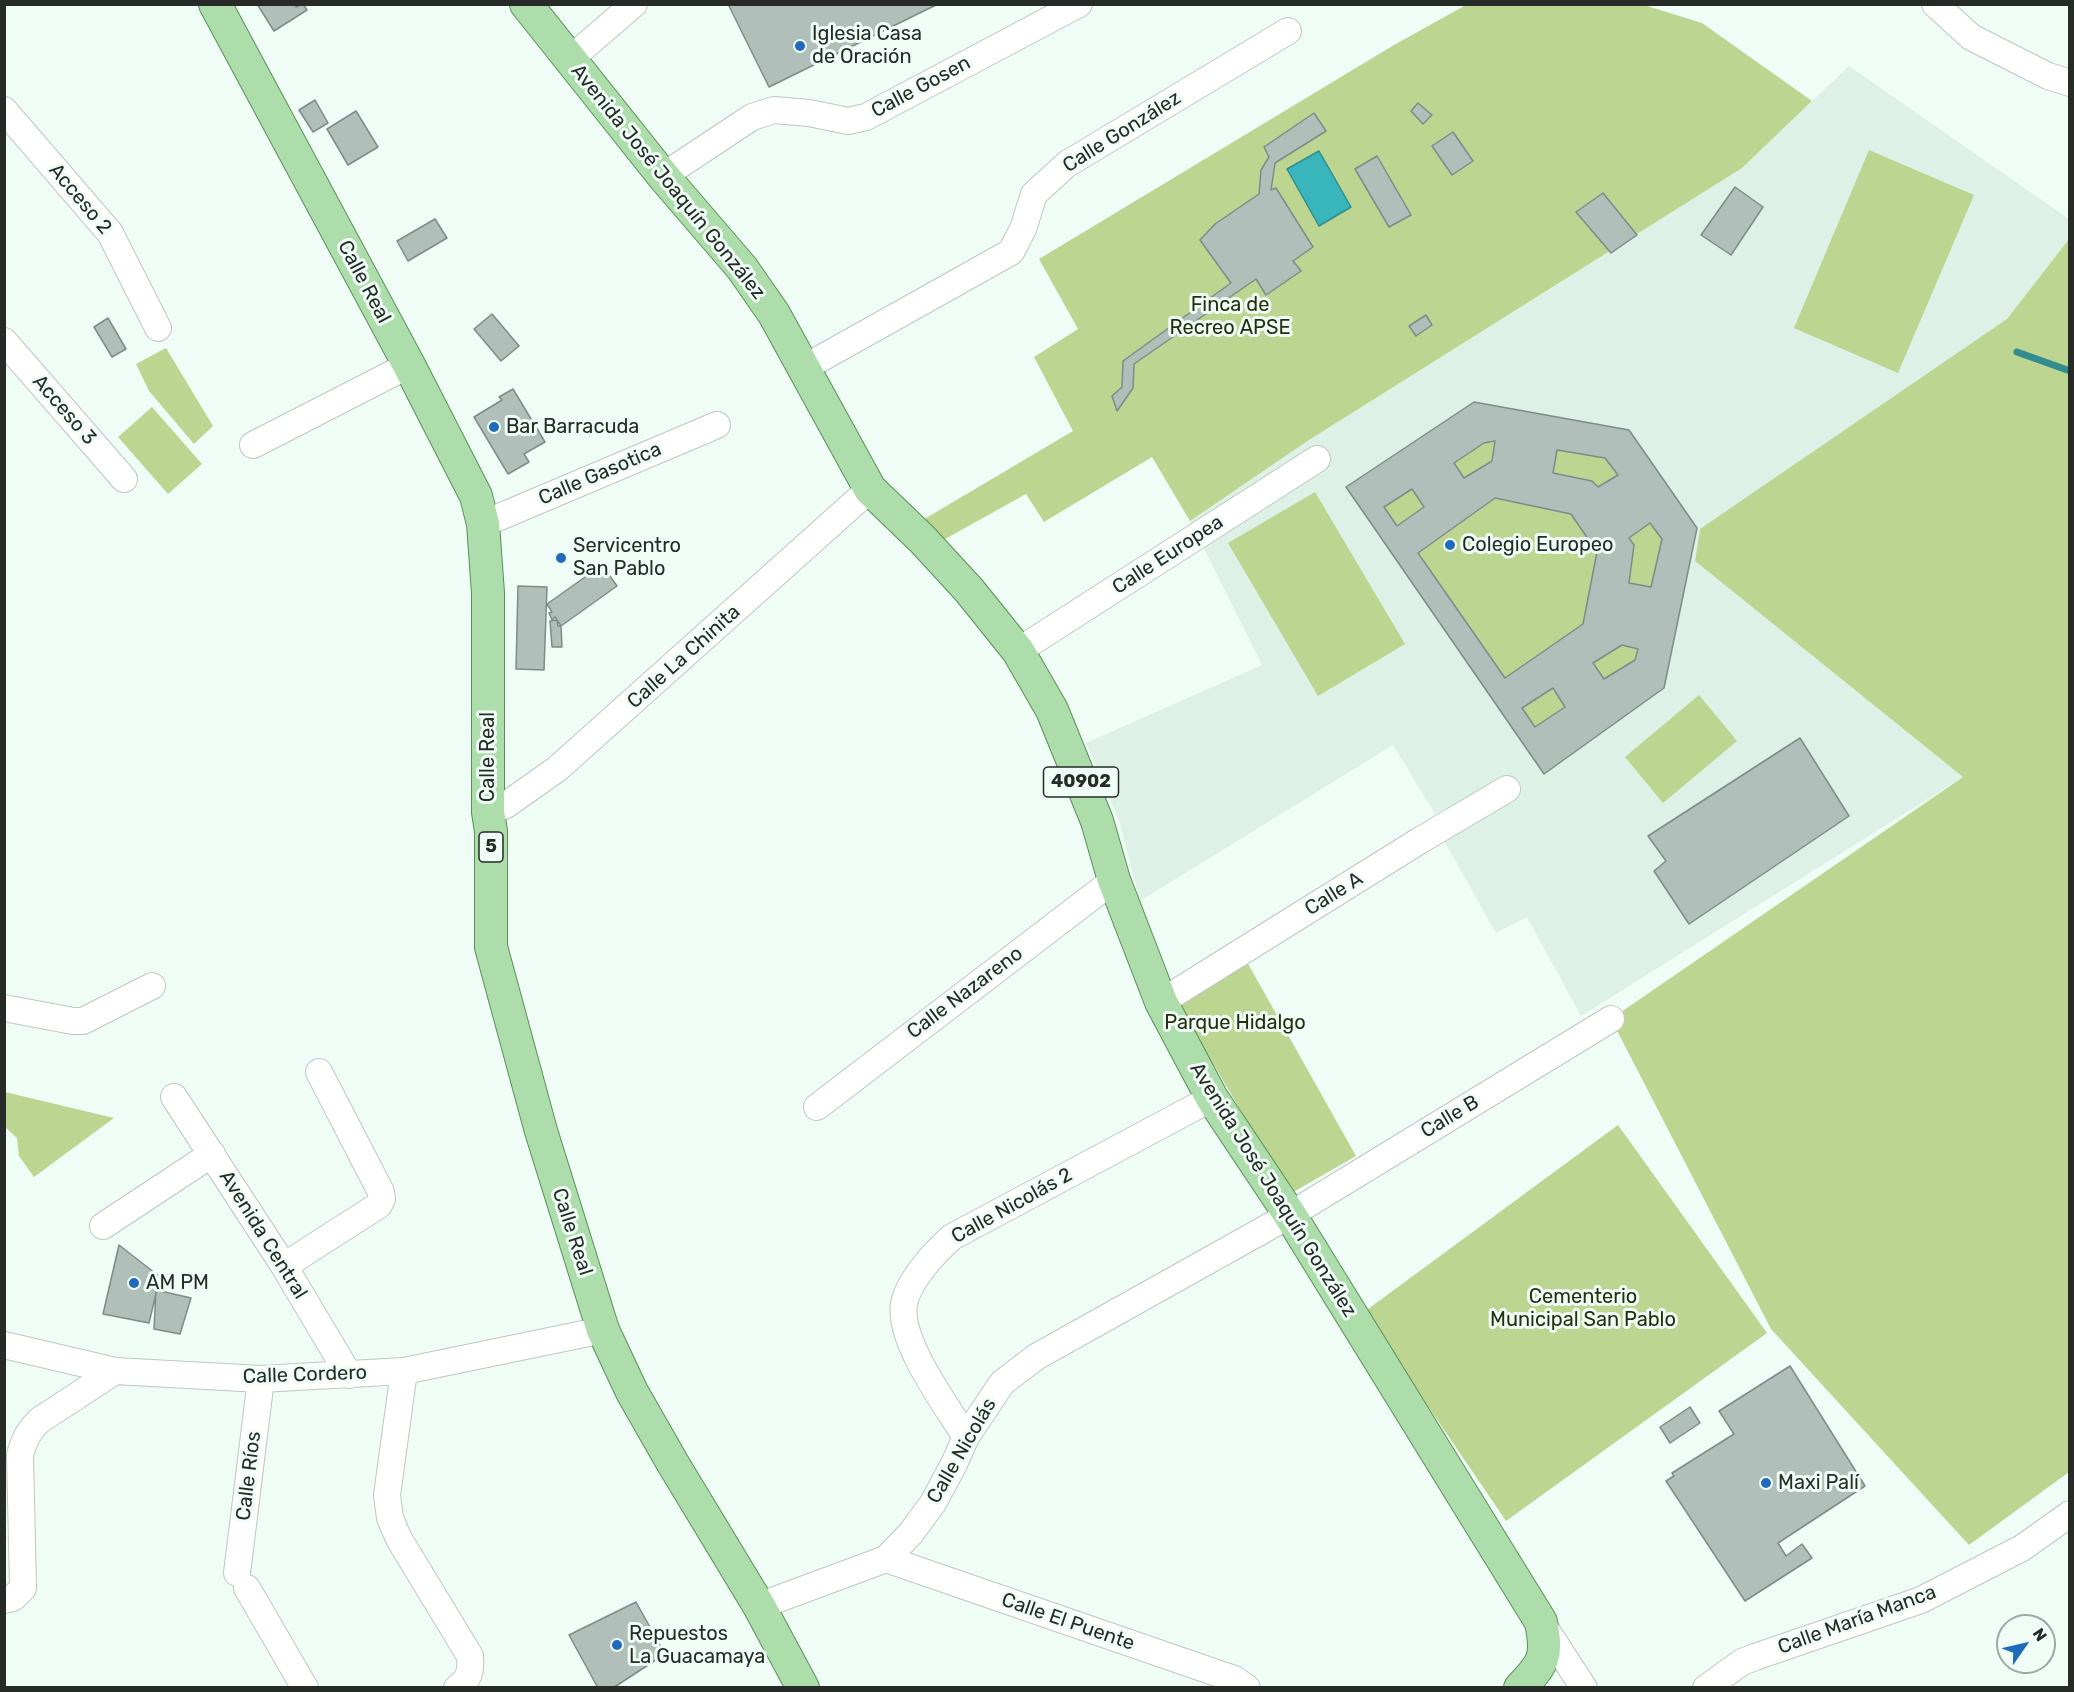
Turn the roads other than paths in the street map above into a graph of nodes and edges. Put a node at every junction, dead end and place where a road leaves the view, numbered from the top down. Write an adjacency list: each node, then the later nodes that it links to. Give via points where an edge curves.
1 (215, 4): 13 (main road, Calle Real / 5)
2 (526, 4): 7 (main road, Avenida José Joaquín González / 40902)
3 (634, 4): 7 (street)
4 (1079, 4): 10 (street, Calle Gosen, via 866,117 848,121 774,110 752,117)
5 (1935, 4): 8 (street, via 1971,37)
6 (1288, 31): 14 (street, Calle González, via 1066,164 1034,194 1011,252)
7 (569, 60): 10 (main road, Avenida José Joaquín González / 40902)
8 (2070, 83)
9 (4, 110): 11 (street, Acceso 2, via 110,233)
10 (663, 176): 14 (main road, Avenida José Joaquín González / 40902, via 742,268 774,314)
11 (158, 328)
12 (4, 341): 18 (street, Acceso 3)
13 (409, 365): 16 (street); 20 (main road, Calle Real / 5, via 476,496)
14 (802, 369): 19 (main road, Avenida José Joaquín González / 40902)
15 (717, 425): 20 (street, Calle Gasotica)
16 (253, 446)
17 (1317, 459): 21 (street, Calle Europea)
18 (124, 479)
19 (870, 489): 21 (main road, Avenida José Joaquín González / 40902, via 969,590); 23 (street, Calle La Chinita, via 557,769 506,805)
20 (483, 524): 23 (main road, Calle Real / 5, via 488,593)
21 (1018, 651): 24 (main road, Avenida José Joaquín González / 40902, via 1056,721 1097,821)
22 (1507, 789): 26 (street, Calle A)
23 (488, 812): 37 (main road, Calle Real / 5, via 491,947 541,1131)
24 (1114, 880): 26 (main road, Avenida José Joaquín González / 40902); 32 (street, Calle Nazareno)
25 (152, 986): 27 (street, via 83,1021)
26 (1161, 1002): 31 (main road, Avenida José Joaquín González / 40902)
27 (4, 1008)
28 (1611, 1019): 34 (street, Calle B)
29 (319, 1072): 36 (street, via 382,1198 379,1205)
30 (174, 1097): 33 (street, Avenida Central)
31 (1212, 1098): 34 (main road, Avenida José Joaquín González / 40902); 43 (street, Calle Nicolás 2, via 952,1237 933,1253 904,1303 904,1323 910,1342)
32 (817, 1107)
33 (212, 1154): 35 (street); 36 (street, Avenida Central)
34 (1290, 1215): 43 (street, Calle Nicolás, via 1036,1357 1002,1383); 48 (main road, Avenida José Joaquín González / 40902)
35 (103, 1226)
36 (284, 1266): 41 (street, Avenida Central)
37 (603, 1330): 40 (street, Calle Cordero); 47 (main road, Calle Real / 5, via 632,1392)
38 (4, 1345): 39 (street, Calle Cordero)
39 (115, 1371): 42 (street, Calle Cordero); 46 (street, via 30,1429 20,1455 23,1588 13,1598)
40 (404, 1371): 41 (street, Calle Cordero); 49 (street, via 387,1495 390,1518 470,1656)
41 (349, 1374): 42 (street, Calle Cordero)
42 (261, 1378): 51 (street, Calle Ríos, via 242,1580)
43 (966, 1437): 45 (street, Calle Nicolás, via 933,1503)
44 (2070, 1514): 55 (street, Calle María Manca, via 2022,1548 1921,1600 1742,1662)
45 (886, 1559): 47 (street, Calle Nicolás); 53 (street, Calle El Puente, via 1234,1679)
46 (4, 1600)
47 (759, 1606): 52 (main road, Calle Real / 5)
48 (1541, 1622): 50 (main road, via 1546,1644 1540,1666); 54 (street, Avenida José Joaquín González / 40902)
49 (464, 1678)
50 (1522, 1687)
51 (305, 1688)
52 (803, 1688)
53 (1248, 1688)
54 (1584, 1688)
55 (1706, 1688)

